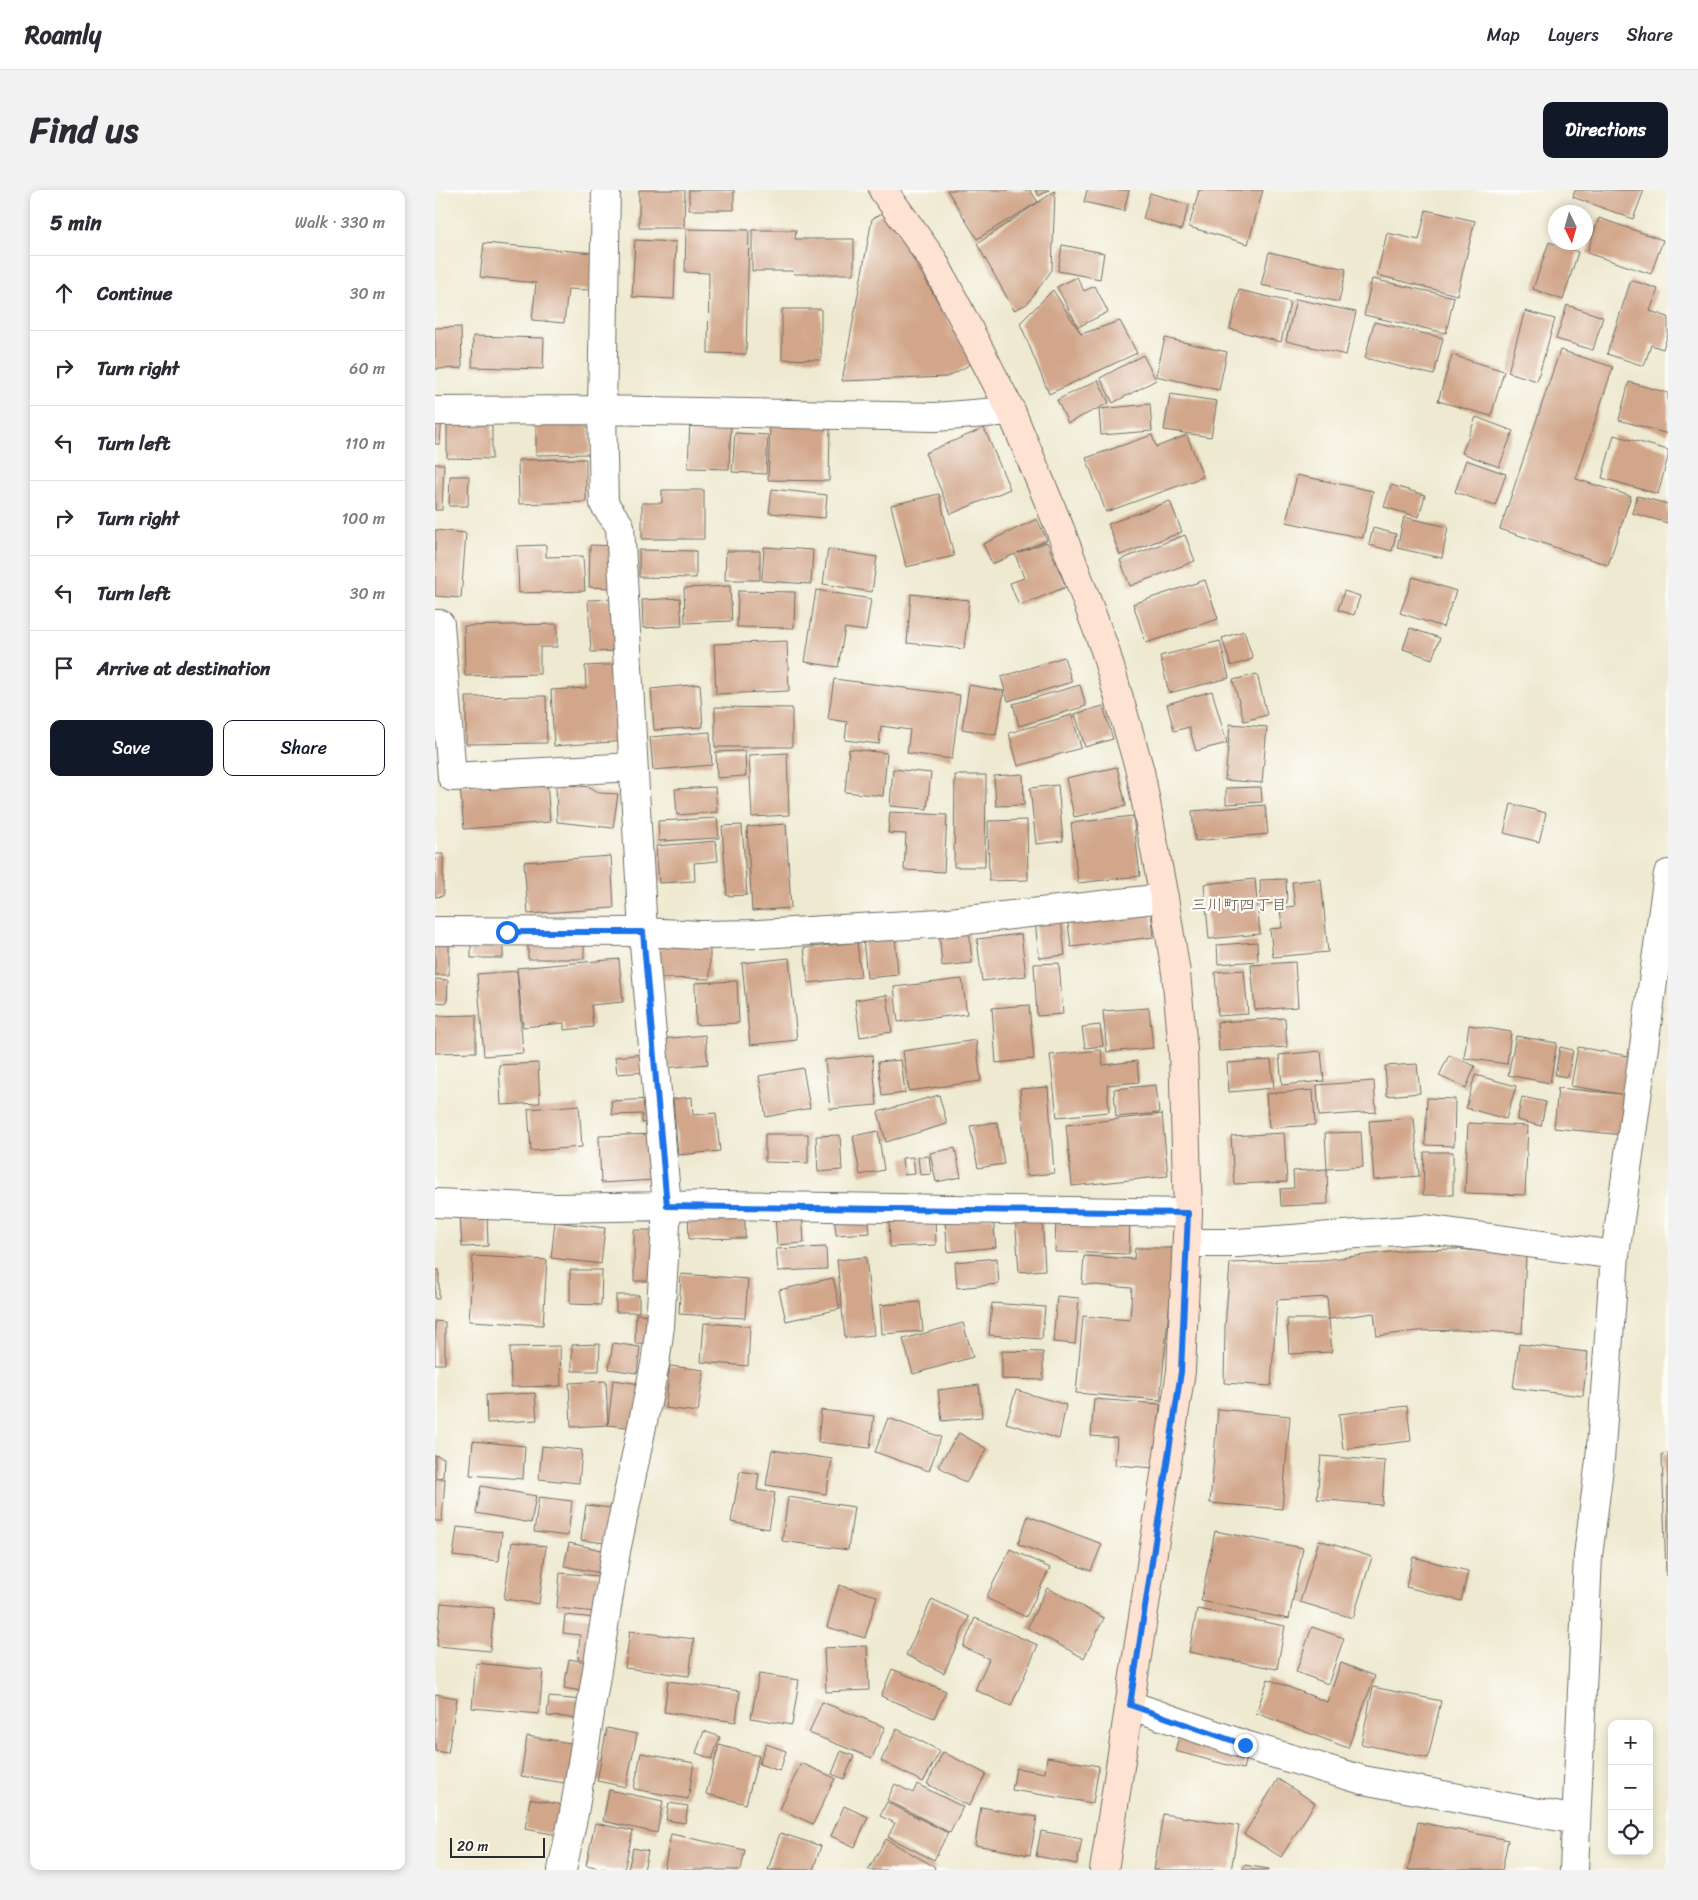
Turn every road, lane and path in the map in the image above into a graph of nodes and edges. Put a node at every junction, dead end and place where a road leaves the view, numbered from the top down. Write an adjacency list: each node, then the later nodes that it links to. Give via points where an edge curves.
1 (606, 190): 3 (street)
2 (883, 190): 4 (street, via 933,260)
3 (602, 410): 4 (street, via 935,417); 5 (street); 7 (street, via 604,504 620,526)
4 (1011, 410): 9 (street, via 1105,650 1140,771)
5 (435, 411)
6 (435, 624): 7 (street, via 440,624 452,777)
7 (633, 766): 11 (street)
8 (1668, 874): 16 (street)
9 (1164, 898): 11 (street, via 941,923 759,934); 14 (street, via 1176,973 1183,1050)
10 (435, 930): 11 (street)
11 (643, 932): 13 (street)
12 (435, 1203): 13 (street, via 557,1208)
13 (667, 1206): 14 (street); 19 (street, via 655,1364 616,1551)
14 (1188, 1213): 15 (street)
15 (1187, 1243): 16 (street, via 1238,1243 1425,1229); 17 (street, via 1181,1372)
16 (1615, 1255): 18 (street, via 1600,1460 1588,1556)
17 (1130, 1705): 18 (street, via 1245,1745 1363,1780); 20 (street)
18 (1576, 1820): 21 (street)
19 (562, 1870)
20 (1104, 1870)
21 (1574, 1870)

